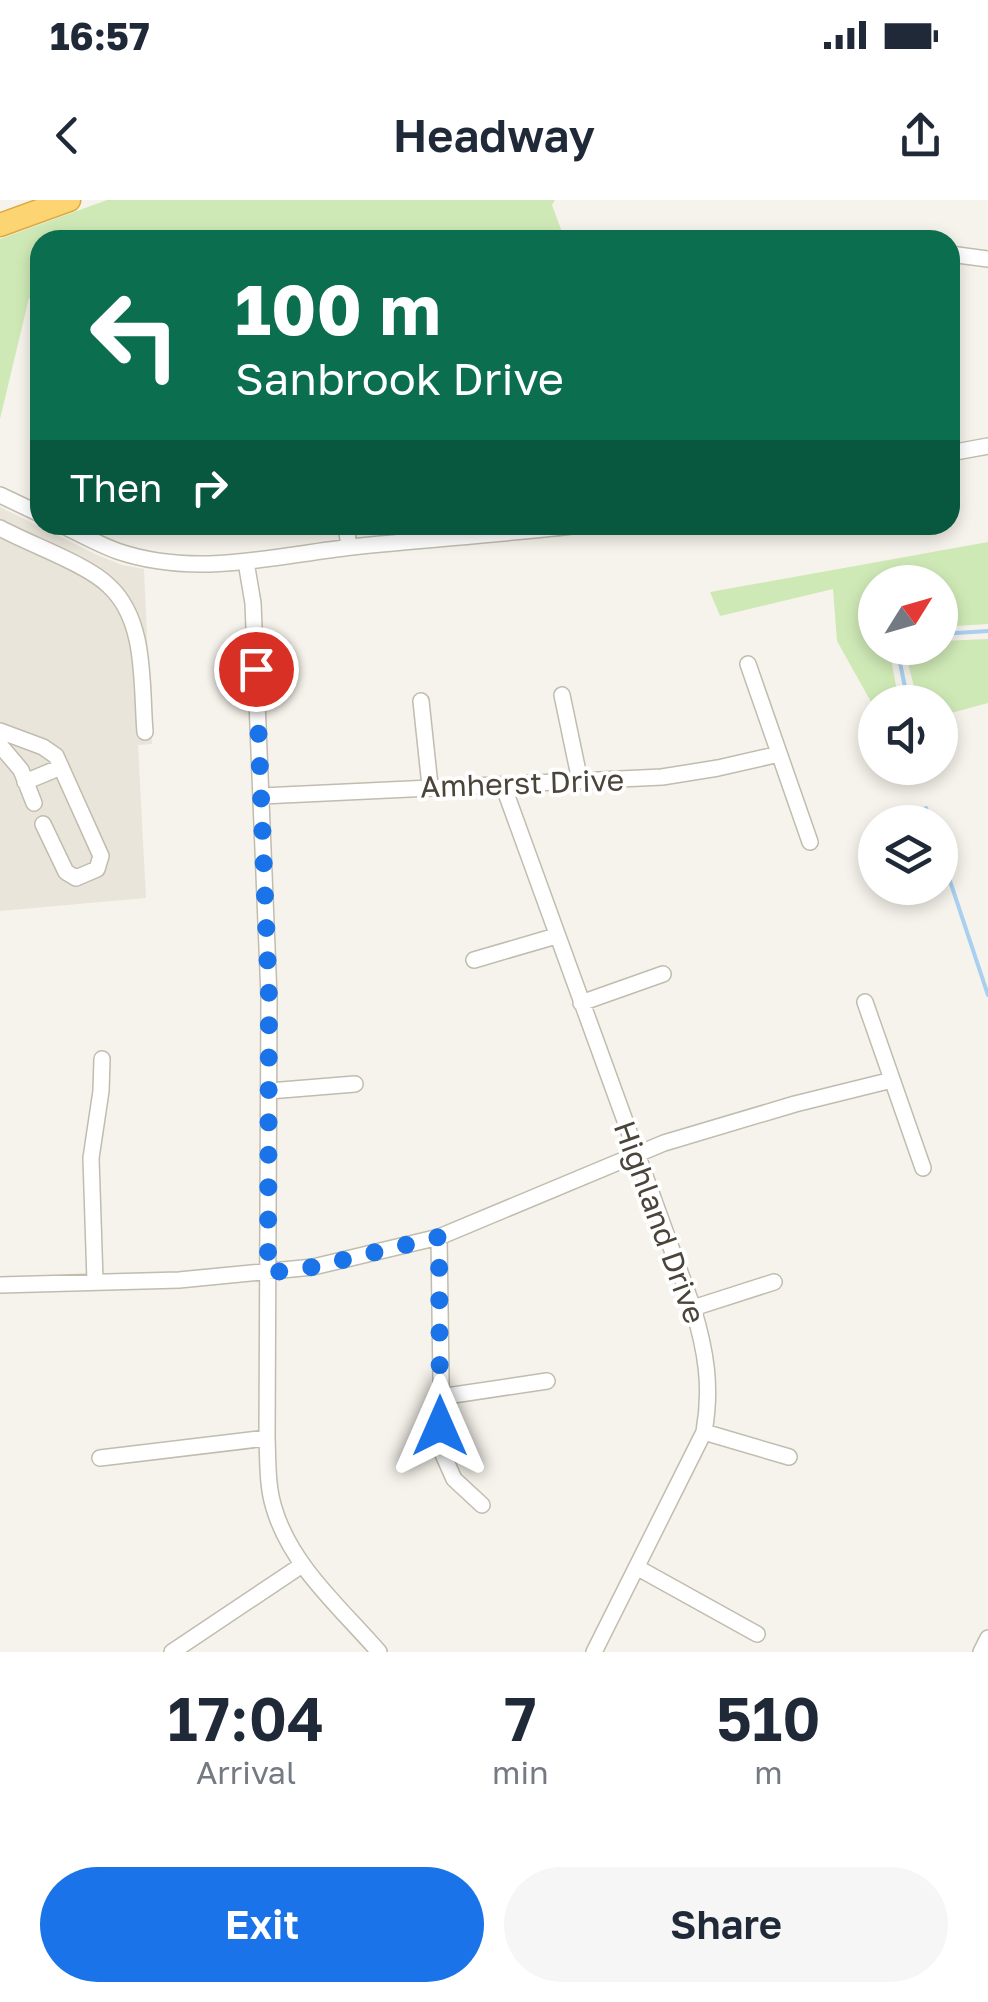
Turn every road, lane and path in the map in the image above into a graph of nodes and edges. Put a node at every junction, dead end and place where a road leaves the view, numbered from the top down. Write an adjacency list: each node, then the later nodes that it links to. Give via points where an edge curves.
1 (61, 202): 2 (highway)
2 (0, 225)
3 (960, 255): 4 (street)
4 (988, 259)
5 (988, 446): 6 (street)
6 (960, 451)
7 (0, 495): 8 (street)
8 (30, 509)
9 (0, 528): 19 (street, via 99,578 121,601 137,637)
10 (96, 535): 14 (street, via 118,551 179,564)
11 (347, 535): 13 (street)
12 (454, 535): 13 (street)
13 (349, 547): 14 (street)
14 (246, 562): 27 (street)
15 (748, 664): 21 (street)
16 (562, 695): 23 (street)
17 (420, 701): 25 (street)
18 (0, 732): 22 (street, via 44,747)
19 (144, 732)
20 (0, 746): 24 (street)
21 (779, 754): 23 (street, Amherst Drive, via 696,772); 30 (street)
22 (61, 767): 24 (street); 29 (street, via 100,856 98,870 76,878 66,872)
23 (580, 781): 26 (street, Amherst Drive)
24 (26, 782): 28 (street)
25 (430, 786): 26 (street, Amherst Drive); 27 (street, Amherst Drive)
26 (503, 786): 31 (street, Highland Drive)
27 (262, 796): 39 (street)
28 (34, 803)
29 (44, 824)
30 (810, 842)
31 (556, 936): 32 (street); 35 (street, Highland Drive)
32 (474, 960)
33 (662, 974): 35 (street)
34 (865, 1002): 37 (street)
35 (581, 1003): 40 (street, Highland Drive)
36 (102, 1059): 44 (street, via 90,1158)
37 (892, 1080): 40 (street); 41 (street)
38 (355, 1084): 39 (street)
39 (269, 1091): 43 (street)
40 (635, 1153): 42 (street); 47 (street, Highland Drive)
41 (923, 1168)
42 (439, 1237): 43 (street); 49 (street)
43 (268, 1273): 44 (street); 51 (street)
44 (95, 1281): 46 (street)
45 (774, 1282): 47 (street)
46 (0, 1285)
47 (693, 1308): 50 (street, Highland Drive, via 710,1385)
48 (546, 1381): 49 (street)
49 (440, 1397): 54 (street, via 448,1468)
50 (704, 1432): 53 (street); 56 (street, Highland Drive)
51 (267, 1438): 52 (street); 55 (street, via 274,1507)
52 (100, 1458)
53 (789, 1458)
54 (482, 1506)
55 (302, 1565): 59 (street); 60 (street)
56 (638, 1568): 57 (street); 61 (street, Highland Drive)
57 (758, 1634)
58 (988, 1638): 62 (street)
59 (172, 1652)
60 (380, 1652)
61 (594, 1652)
62 (981, 1652)

